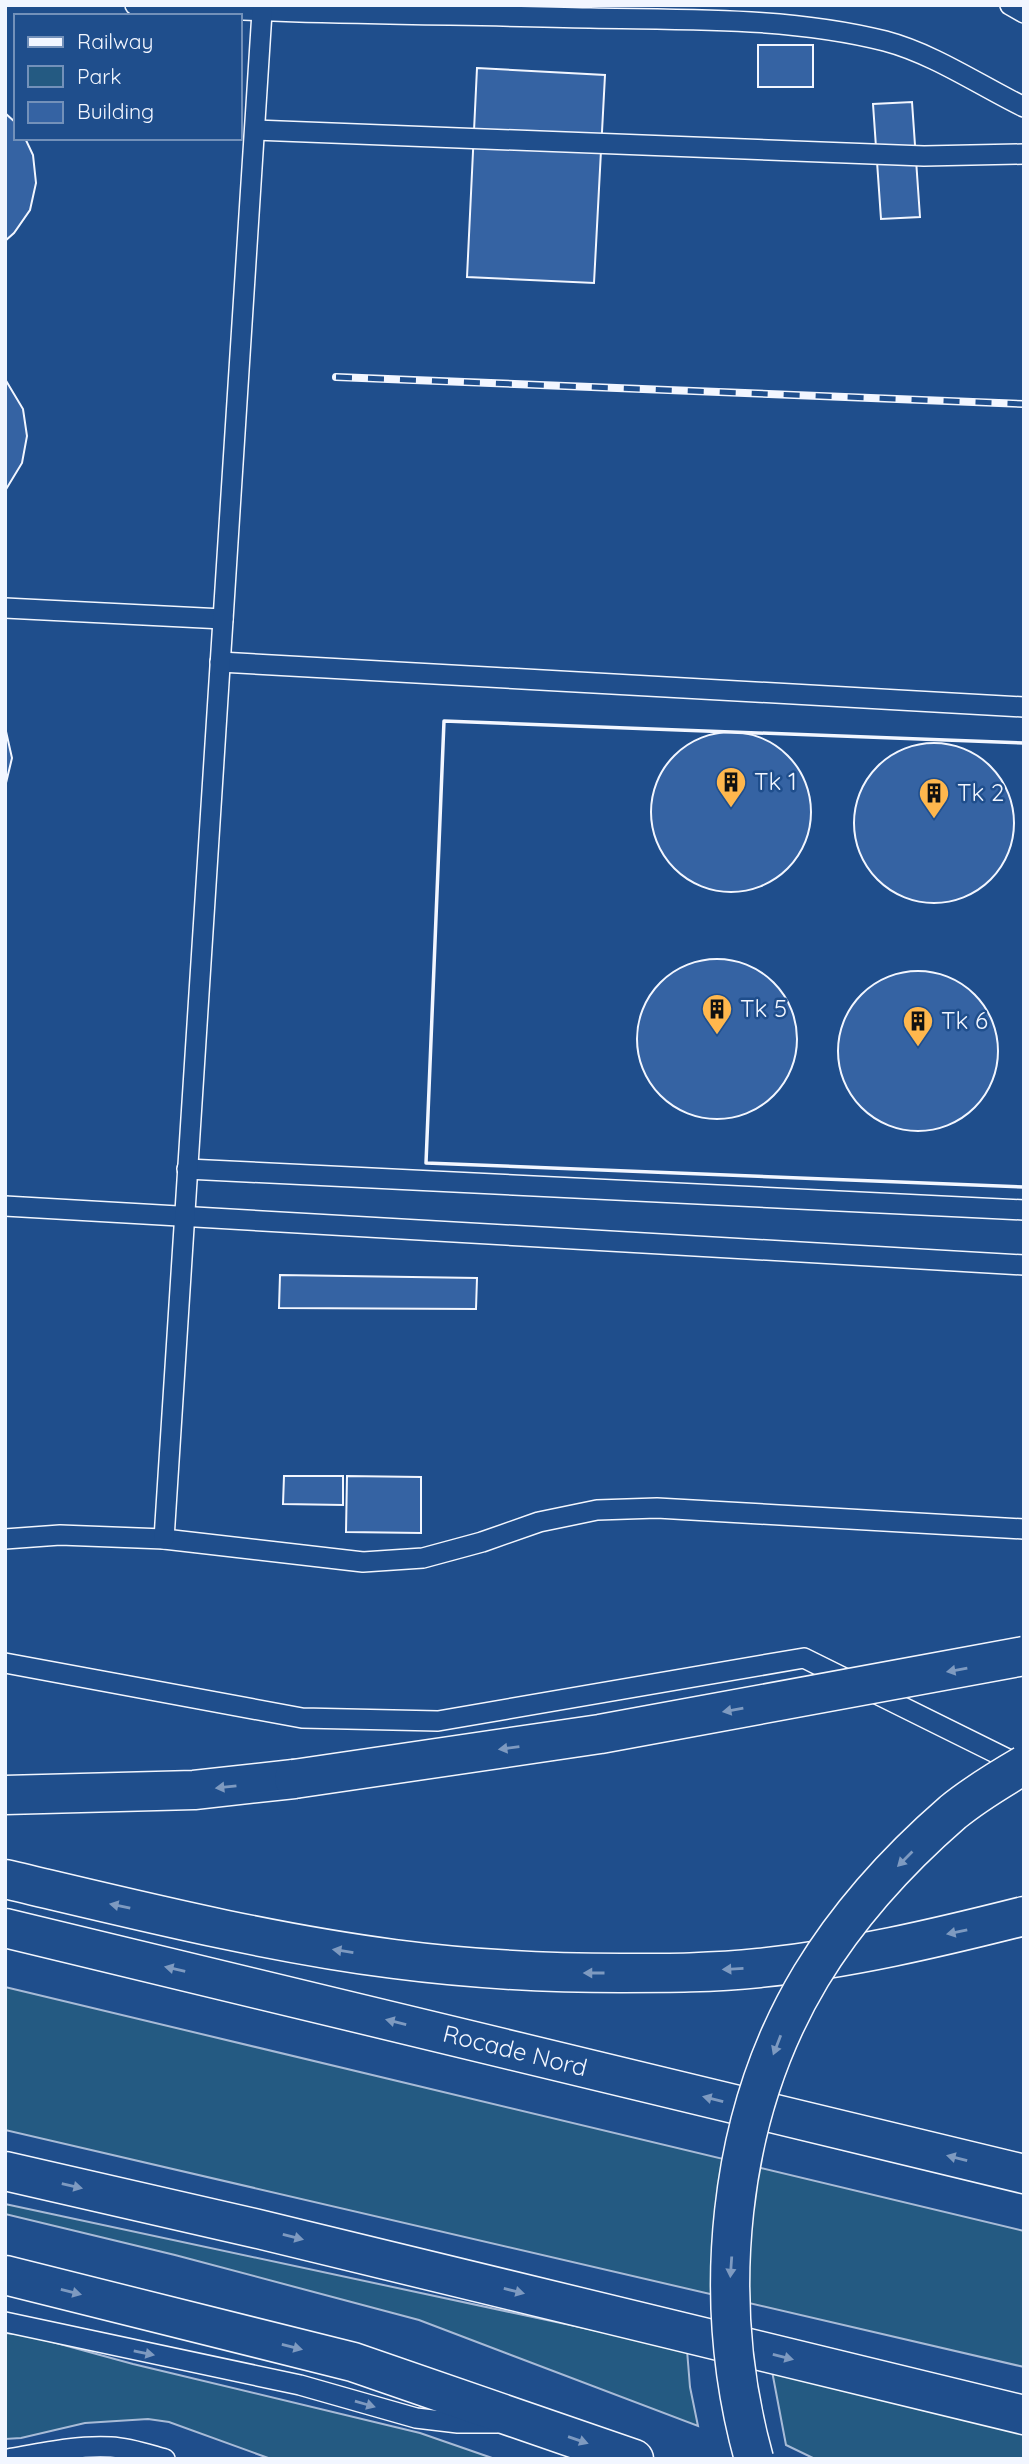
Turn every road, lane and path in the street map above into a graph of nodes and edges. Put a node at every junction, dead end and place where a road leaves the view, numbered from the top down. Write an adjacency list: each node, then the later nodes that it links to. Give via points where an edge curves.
1 (135, 5): 4 (lane)
2 (1010, 5): 5 (lane)
3 (421, 10): 4 (lane); 6 (lane, via 797,25 888,42 932,59)
4 (262, 12): 7 (lane)
5 (1024, 13)
6 (1024, 107)
7 (255, 130): 8 (lane, via 924,156); 10 (lane)
8 (1024, 154)
9 (5, 608): 10 (lane)
10 (223, 620): 11 (lane)
11 (220, 662): 12 (lane); 13 (lane)
12 (1024, 707)
13 (187, 1169): 15 (lane); 16 (lane)
14 (5, 1206): 16 (lane)
15 (1024, 1210)
16 (184, 1217): 17 (lane); 20 (lane)
17 (1024, 1265)
18 (1024, 1529): 20 (lane, via 657,1508 597,1510 539,1522 423,1558 363,1562)
19 (5, 1539): 20 (lane, via 60,1535)
20 (164, 1539)
21 (1024, 1656): 24 (highway, one-way to 24, bridge, via 600,1734 294,1779 194,1790)
22 (5, 1663): 23 (lane, via 302,1718 438,1721 804,1658)
23 (1024, 1766): 38 (highway, one-way to 38, bridge, via 954,1811 900,1863 811,1976 781,2036 759,2094 734,2216 733,2335)
24 (5, 1795)
25 (5, 1879): 26 (highway, one-way to 25, via 851,1954 759,1968 562,1973 392,1959)
26 (1024, 1916)
27 (5, 1928): 29 (highway, Rocade Nord, one-way to 27)
28 (5, 2171): 32 (highway, one-way to 32)
29 (1024, 2174)
30 (5, 2275): 33 (highway, one-way to 33, via 353,2362)
31 (5, 2322): 33 (lane, one-way to 33, via 300,2385 416,2418)
32 (1024, 2415)
33 (527, 2422): 37 (highway, one-way to 37)
34 (49, 2455): 35 (lane); 36 (lane, via 111,2447)
35 (8, 2459)
36 (165, 2459)
37 (634, 2459)
38 (754, 2459)

